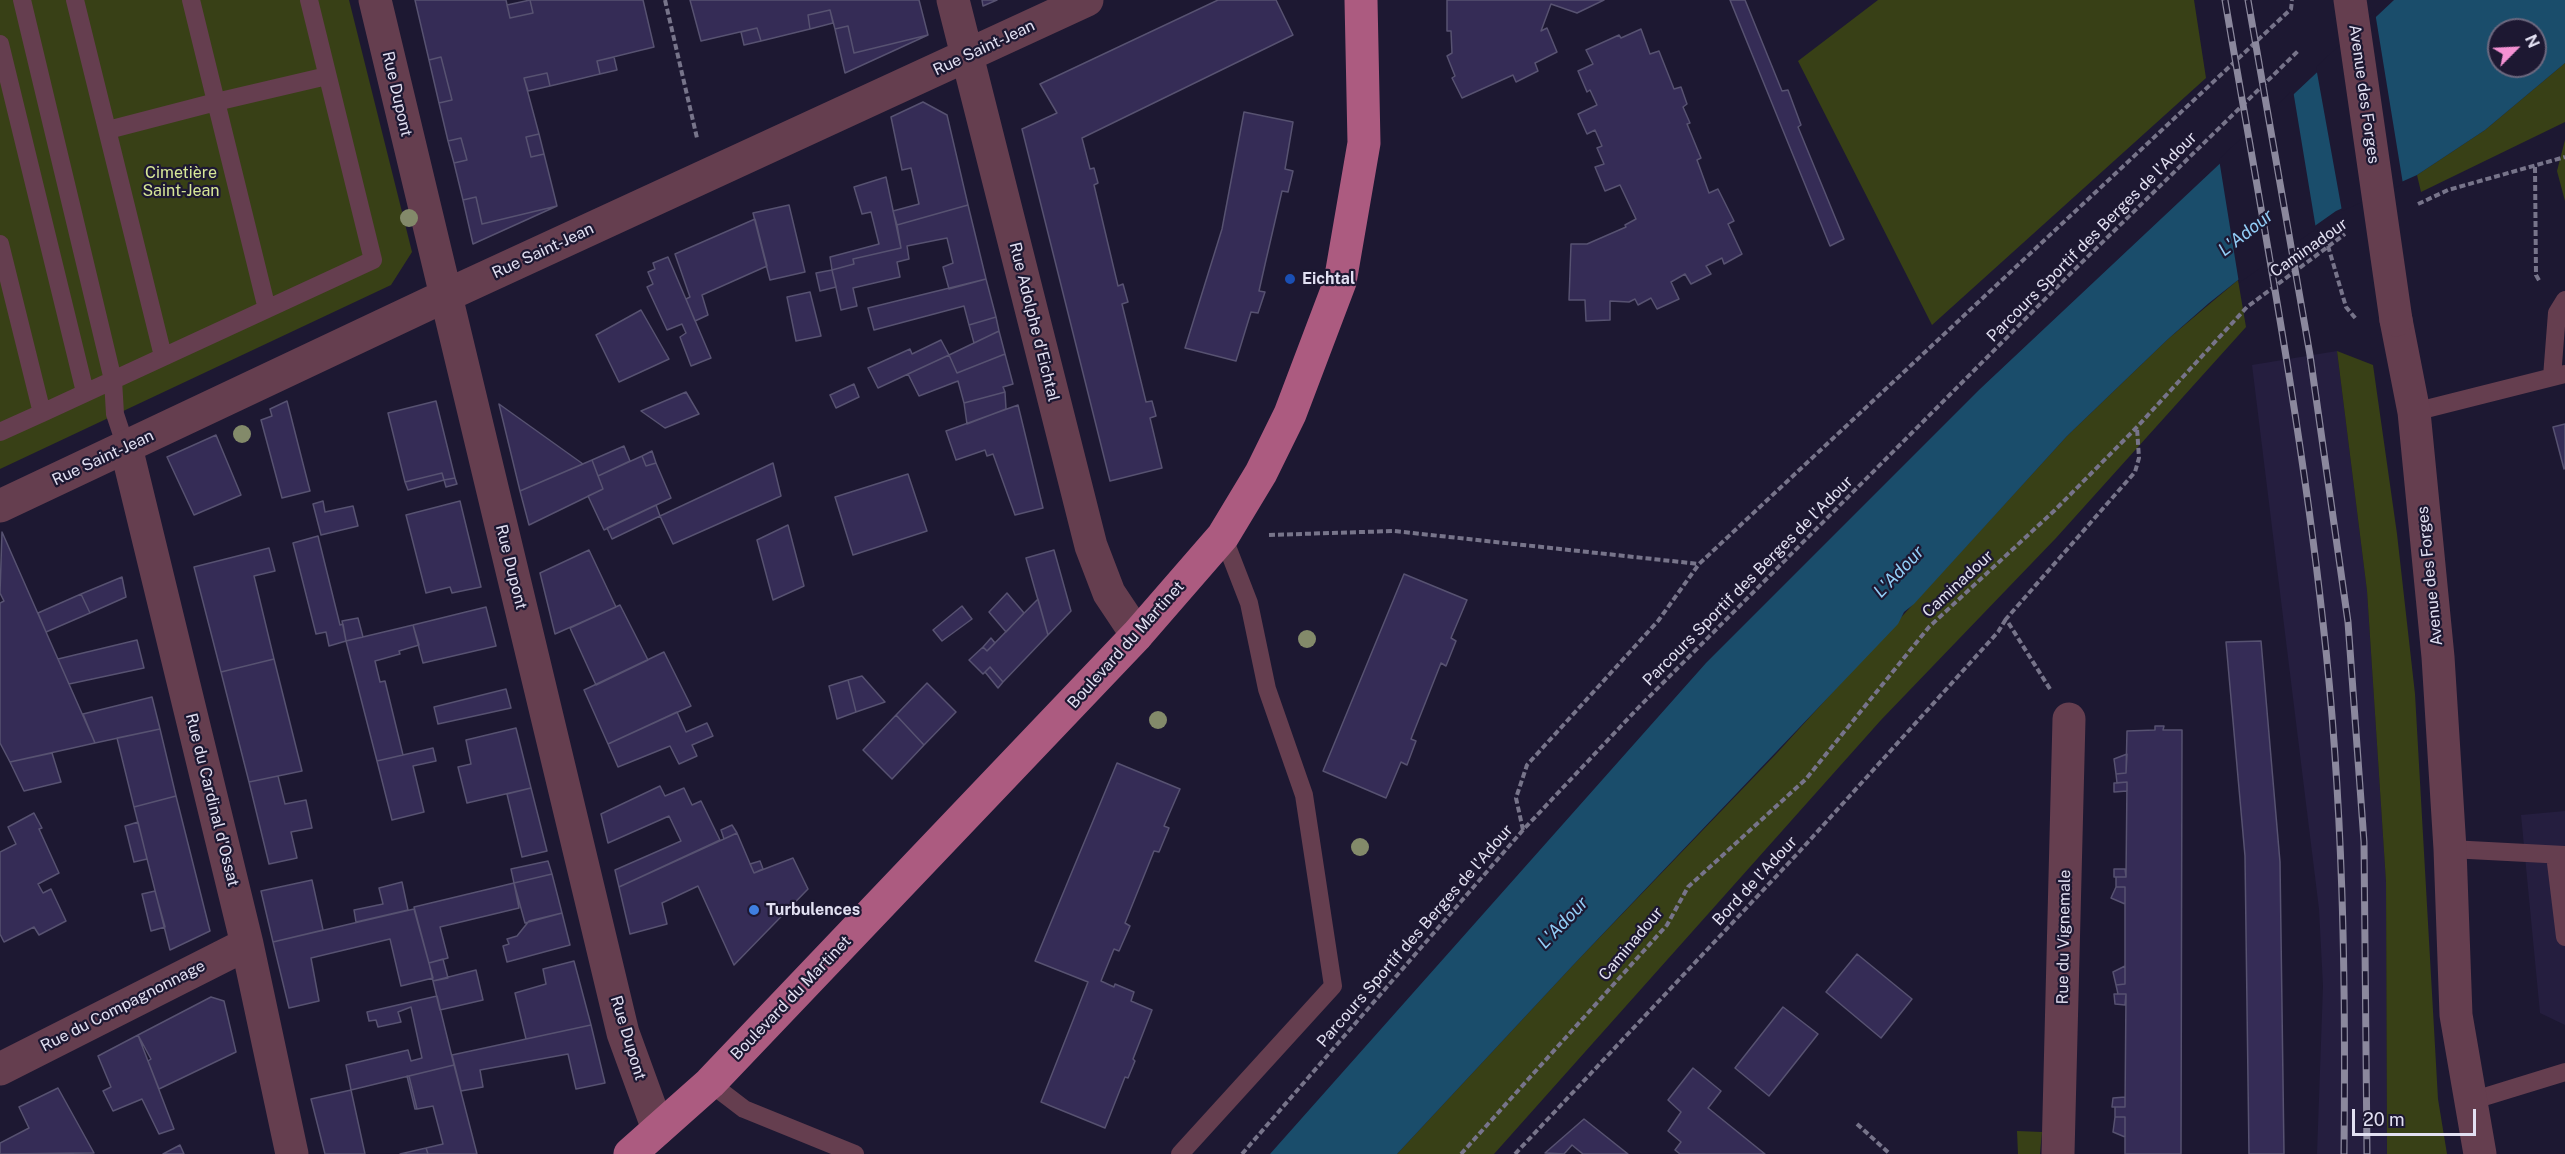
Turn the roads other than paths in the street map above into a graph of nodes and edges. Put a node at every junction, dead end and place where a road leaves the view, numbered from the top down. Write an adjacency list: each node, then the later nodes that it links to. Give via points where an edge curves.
1 (22, 0): 21 (lane)
2 (75, 0): 14 (lane)
3 (191, 0): 13 (lane)
4 (309, 0): 12 (lane)
5 (375, 0): 16 (street, Rue Dupont)
6 (953, 0): 11 (street, Rue Adolphe d'Eichtal)
7 (1087, 0): 11 (street, Rue Saint-Jean)
8 (1361, 0): 28 (main road, Boulevard du Martinet, via 1364,143 1340,282 1290,414)
9 (2350, 0): 24 (street, Avenue des Forges, bridge, via 2396,320)
10 (0, 44): 22 (lane)
11 (967, 56): 16 (street, Rue Saint-Jean); 29 (street, Rue Adolphe d'Eichtal, via 1090,546 1109,593)
12 (327, 76): 13 (lane); 18 (lane, via 373,260)
13 (216, 102): 14 (lane); 18 (lane)
14 (108, 130): 19 (lane)
15 (1, 255): 23 (lane)
16 (445, 296): 26 (street, Rue Saint-Jean); 39 (street, Rue Dupont, via 623,1033)
17 (2561, 307): 20 (lane)
18 (267, 309): 19 (lane)
19 (163, 356): 21 (lane)
20 (2559, 375): 24 (lane)
21 (113, 380): 22 (lane); 26 (lane, via 115,414)
22 (85, 392): 23 (lane)
23 (42, 412): 25 (lane)
24 (2414, 412): 31 (street, Avenue des Forges, via 2438,657)
25 (0, 432)
26 (126, 447): 27 (street, Rue Saint-Jean); 34 (street, Rue du Cardinal d'Ossat)
27 (0, 506)
28 (1223, 536): 29 (main road, Boulevard du Martinet); 43 (lane, via 1249,603 1267,689 1304,795 1333,986)
29 (1137, 635): 37 (main road, Boulevard du Martinet)
30 (2069, 719): 44 (street, Rue du Vignemale)
31 (2450, 849): 32 (lane); 38 (street, Avenue des Forges, via 2456,1015)
32 (2560, 855): 33 (lane)
33 (2565, 937)
34 (247, 944): 35 (street, Rue du Compagnonnage); 40 (street, Rue du Cardinal d'Ossat)
35 (0, 1069)
36 (2565, 1072): 38 (lane)
37 (710, 1083): 39 (main road, Boulevard du Martinet); 42 (lane, via 744,1108)
38 (2471, 1101): 45 (street, Avenue des Forges)
39 (658, 1130): 41 (main road, Boulevard du Martinet)
40 (292, 1154)
41 (630, 1154)
42 (855, 1154)
43 (1180, 1154)
44 (2058, 1154)
45 (2480, 1154)

